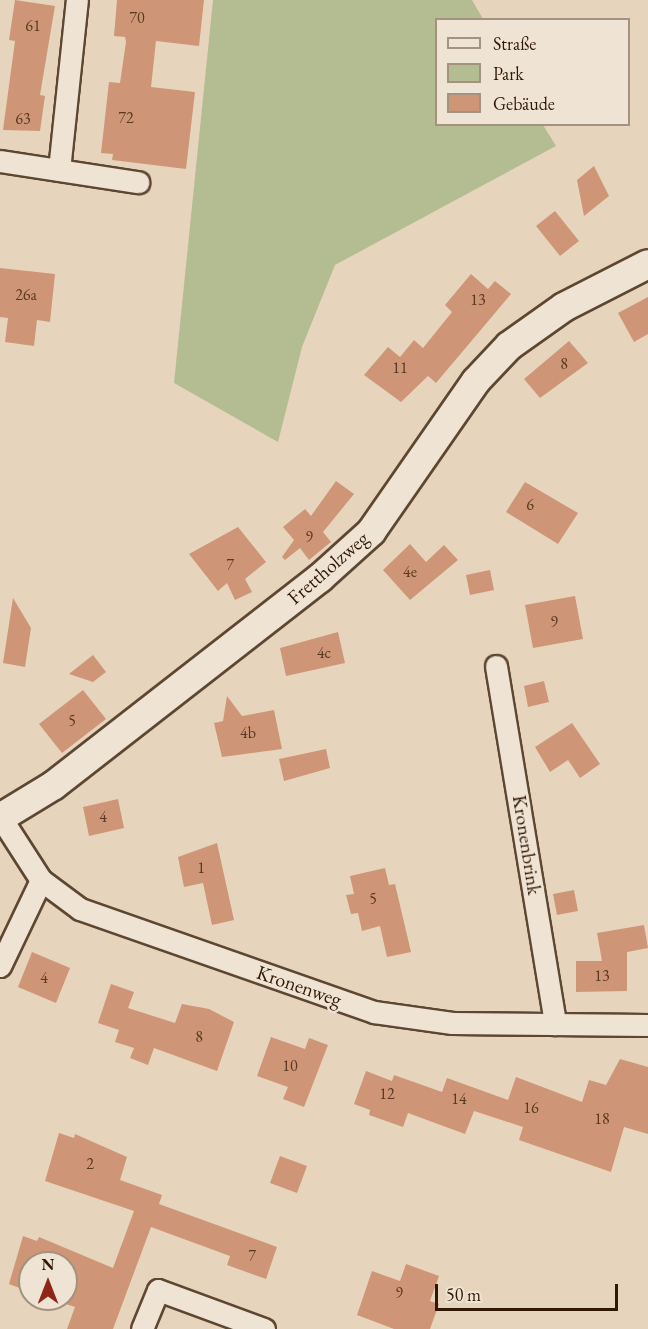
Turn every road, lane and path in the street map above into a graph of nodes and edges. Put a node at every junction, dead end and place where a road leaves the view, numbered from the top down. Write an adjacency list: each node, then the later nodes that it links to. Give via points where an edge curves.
1 (76, 0): 3 (street)
2 (0, 161): 3 (street)
3 (59, 170): 4 (street)
4 (138, 182)
5 (648, 264): 7 (street, Frettholzweg, via 564,308 509,346 476,381 371,531 320,578 54,785)
6 (496, 666): 10 (street, Kronenbrink)
7 (1, 818): 8 (street, Kronenweg)
8 (41, 880): 9 (street); 10 (street, Kronenweg, via 80,909 374,1012 452,1023)
9 (0, 966)
10 (555, 1024): 11 (street, Kronenweg)
11 (648, 1025)
12 (142, 1329): 13 (street, via 158,1290)
13 (264, 1329)

